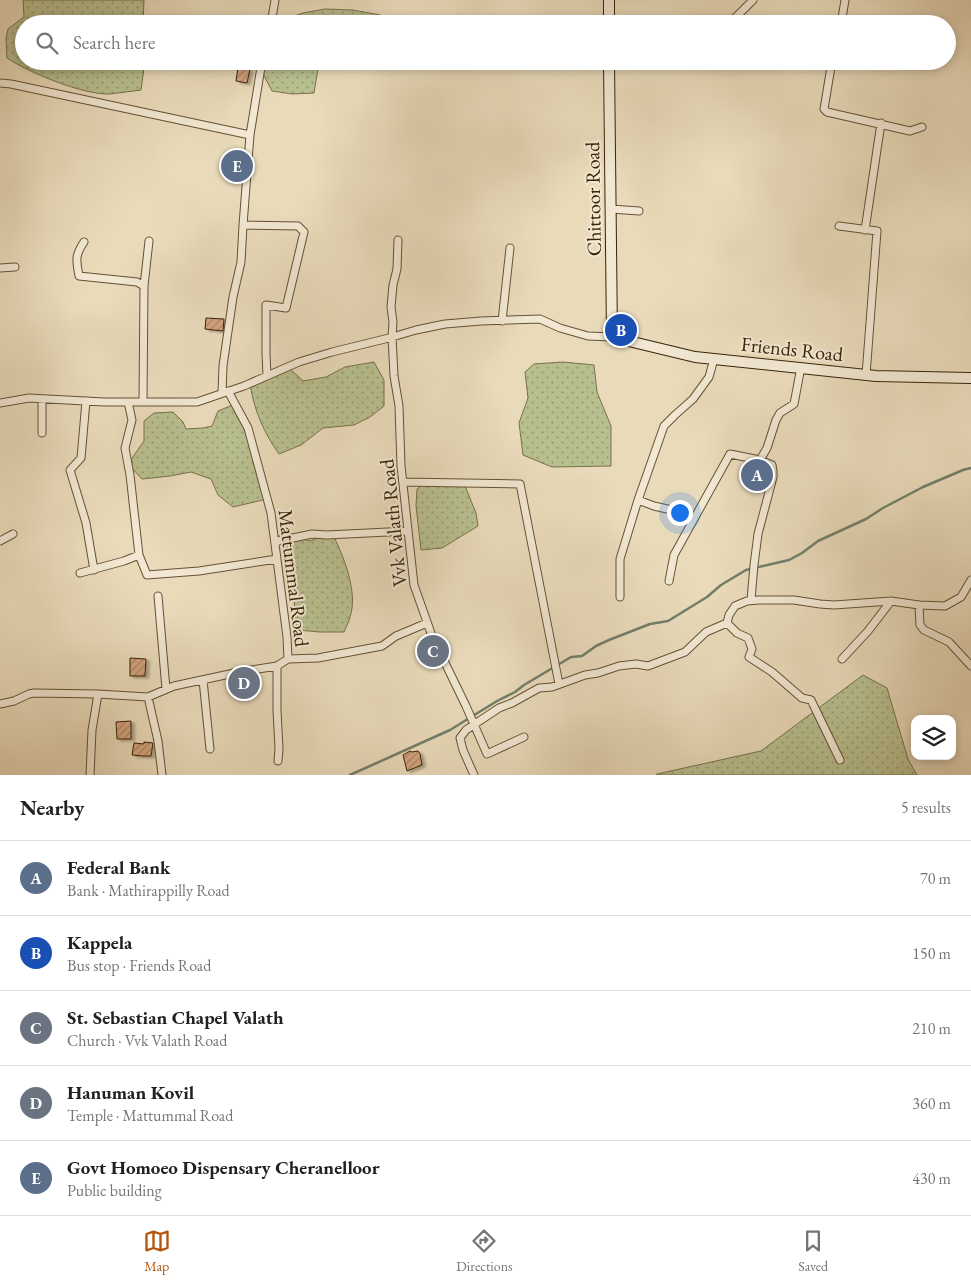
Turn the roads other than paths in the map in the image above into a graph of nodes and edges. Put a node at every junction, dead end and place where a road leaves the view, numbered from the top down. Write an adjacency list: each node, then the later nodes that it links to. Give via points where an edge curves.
1 (275, 0): 5 (street)
2 (609, 0): 6 (main road)
3 (752, 0): 7 (street)
4 (845, 0): 8 (street)
5 (272, 15)
6 (609, 15)
7 (738, 15)
8 (842, 15)
9 (261, 70): 15 (street)
10 (610, 70): 16 (main road, Chittoor Road)
11 (830, 70): 13 (street, via 824,109)
12 (0, 83): 15 (street)
13 (881, 123): 14 (street, via 910,130); 20 (street)
14 (922, 127)
15 (250, 135): 18 (street)
16 (611, 209): 17 (street); 29 (main road, Chittoor Road)
17 (639, 211)
18 (242, 224): 34 (street, via 298,226 304,232 286,308 266,305); 36 (street, via 241,262 223,366)
19 (839, 226): 20 (street)
20 (865, 230): 33 (street, via 877,231)
21 (398, 240): 30 (street, Vvk Valath Road, via 391,307)
22 (149, 241): 27 (street)
23 (84, 242): 27 (street, via 76,260 79,276 137,282)
24 (510, 248): 28 (street)
25 (15, 267): 26 (street)
26 (0, 268)
27 (144, 286): 39 (street)
28 (502, 321): 29 (street, via 540,319 588,336); 30 (street, via 445,324)
29 (612, 336): 31 (main road, Friends Road, via 696,357)
30 (392, 337): 34 (street, via 299,362); 44 (street, Vvk Valath Road)
31 (714, 358): 32 (main road, Friends Road); 45 (street, via 709,377 694,399 664,426)
32 (801, 368): 33 (main road, Friends Road); 43 (street, via 794,404 776,420)
33 (866, 375): 35 (main road, Friends Road)
34 (267, 376): 36 (street)
35 (971, 378)
36 (225, 392): 39 (street, via 197,402); 50 (street, Mattummal Road, via 248,428 271,513)
37 (42, 399): 38 (street); 40 (street); 42 (street)
38 (86, 401): 41 (street); 53 (street, via 81,458 70,470 86,523)
39 (143, 401): 41 (street)
40 (0, 402)
41 (128, 402): 51 (street, via 132,420 125,448)
42 (42, 433)
43 (760, 460): 46 (street, via 730,454); 59 (street, via 772,465 774,471 758,534)
44 (403, 482): 47 (street, Vvk Valath Road); 69 (street, via 520,484)
45 (638, 500): 46 (street, via 676,511); 58 (street, via 620,559)
46 (692, 520): 55 (street, via 674,555)
47 (408, 530): 50 (street, via 312,534 286,537); 62 (street, Vvk Valath Road, via 414,586)
48 (13, 534): 49 (street)
49 (0, 541)
50 (275, 542): 52 (street, Mattummal Road)
51 (139, 555): 52 (street, via 147,575); 53 (street)
52 (277, 560): 64 (street, Mattummal Road)
53 (94, 570): 54 (street)
54 (80, 573)
55 (669, 580)
56 (971, 580): 61 (street, via 961,597 945,606)
57 (158, 596): 70 (street)
58 (620, 597)
59 (751, 600): 60 (street, via 794,600 834,605); 63 (street, via 735,606)
60 (891, 601): 61 (street); 65 (street)
61 (919, 605): 67 (street, via 920,625 924,630 949,642)
62 (427, 623): 64 (street, via 396,636 382,646 318,658); 74 (street, Vvk Valath Road)
63 (728, 623): 69 (street, via 706,632 685,652 648,666 619,666); 77 (street, via 737,633 748,638 752,648 749,657 802,698 811,700)
64 (288, 659): 66 (street, Mattummal Road)
65 (842, 659)
66 (277, 666): 68 (street, Mattummal Road); 78 (street)
67 (971, 666)
68 (203, 680): 70 (street, Mattummal Road); 76 (street)
69 (559, 684): 74 (street, via 539,688)
70 (166, 689): 72 (street, Mattummal Road)
71 (98, 694): 72 (street, Mattummal Road); 73 (street, Mattummal Road, via 34,693); 79 (street)
72 (148, 697): 80 (street)
73 (0, 704)
74 (474, 724): 75 (street, Vvk Valath Road, via 487,754); 81 (street, via 460,738)
75 (524, 737)
76 (210, 749)
77 (840, 760)
78 (278, 761)
79 (90, 775)
80 (162, 775)
81 (474, 775)

